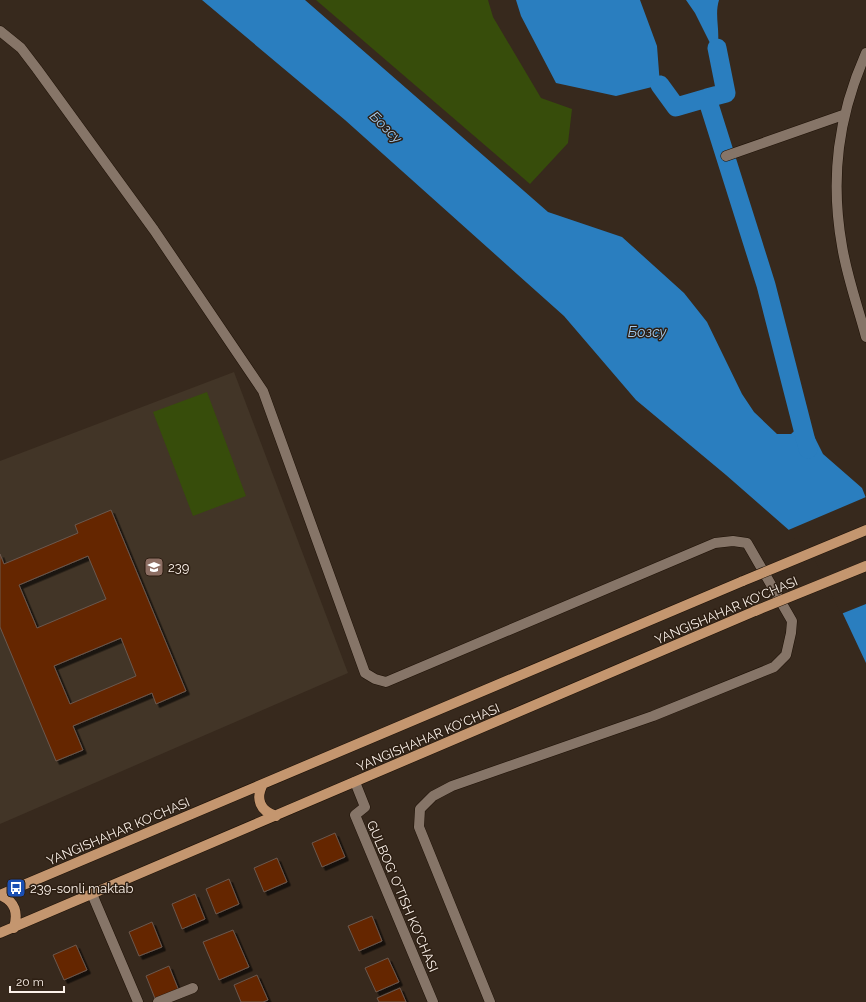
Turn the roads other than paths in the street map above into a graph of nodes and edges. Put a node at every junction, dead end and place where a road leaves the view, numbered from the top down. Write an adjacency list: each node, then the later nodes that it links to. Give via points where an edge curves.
1 (0, 31): 19 (street, via 21,48 46,82 154,230 263,391 365,673 386,682 715,543 747,543 792,621 786,655 774,667 653,716 452,786 433,796 420,809 419,827)
2 (866, 53): 3 (street)
3 (843, 115): 4 (street); 5 (street, via 836,205 842,247)
4 (726, 156)
5 (866, 337)
6 (866, 530): 9 (main road, YANGISHAHAR KO‘CHASI, bridge)
7 (866, 566): 8 (main road, YANGISHAHAR KO‘CHASI, bridge)
8 (355, 782): 10 (main road, YANGISHAHAR KO‘CHASI); 18 (street, GULBOG' O'TISH KO'CHASI, via 365,806 355,815)
9 (263, 784): 10 (main road, via 259,793 259,804); 12 (main road, YANGISHAHAR KO‘CHASI)
10 (276, 816): 11 (main road, YANGISHAHAR KO‘CHASI)
11 (92, 894): 13 (main road, YANGISHAHAR KO‘CHASI); 16 (street)
12 (0, 895): 13 (main road, via 9,900 15,908)
13 (14, 928): 14 (main road, YANGISHAHAR KO‘CHASI)
14 (0, 933)
15 (193, 988): 17 (street)
16 (138, 1002)
17 (158, 1002)
18 (433, 1002)
19 (490, 1002)

